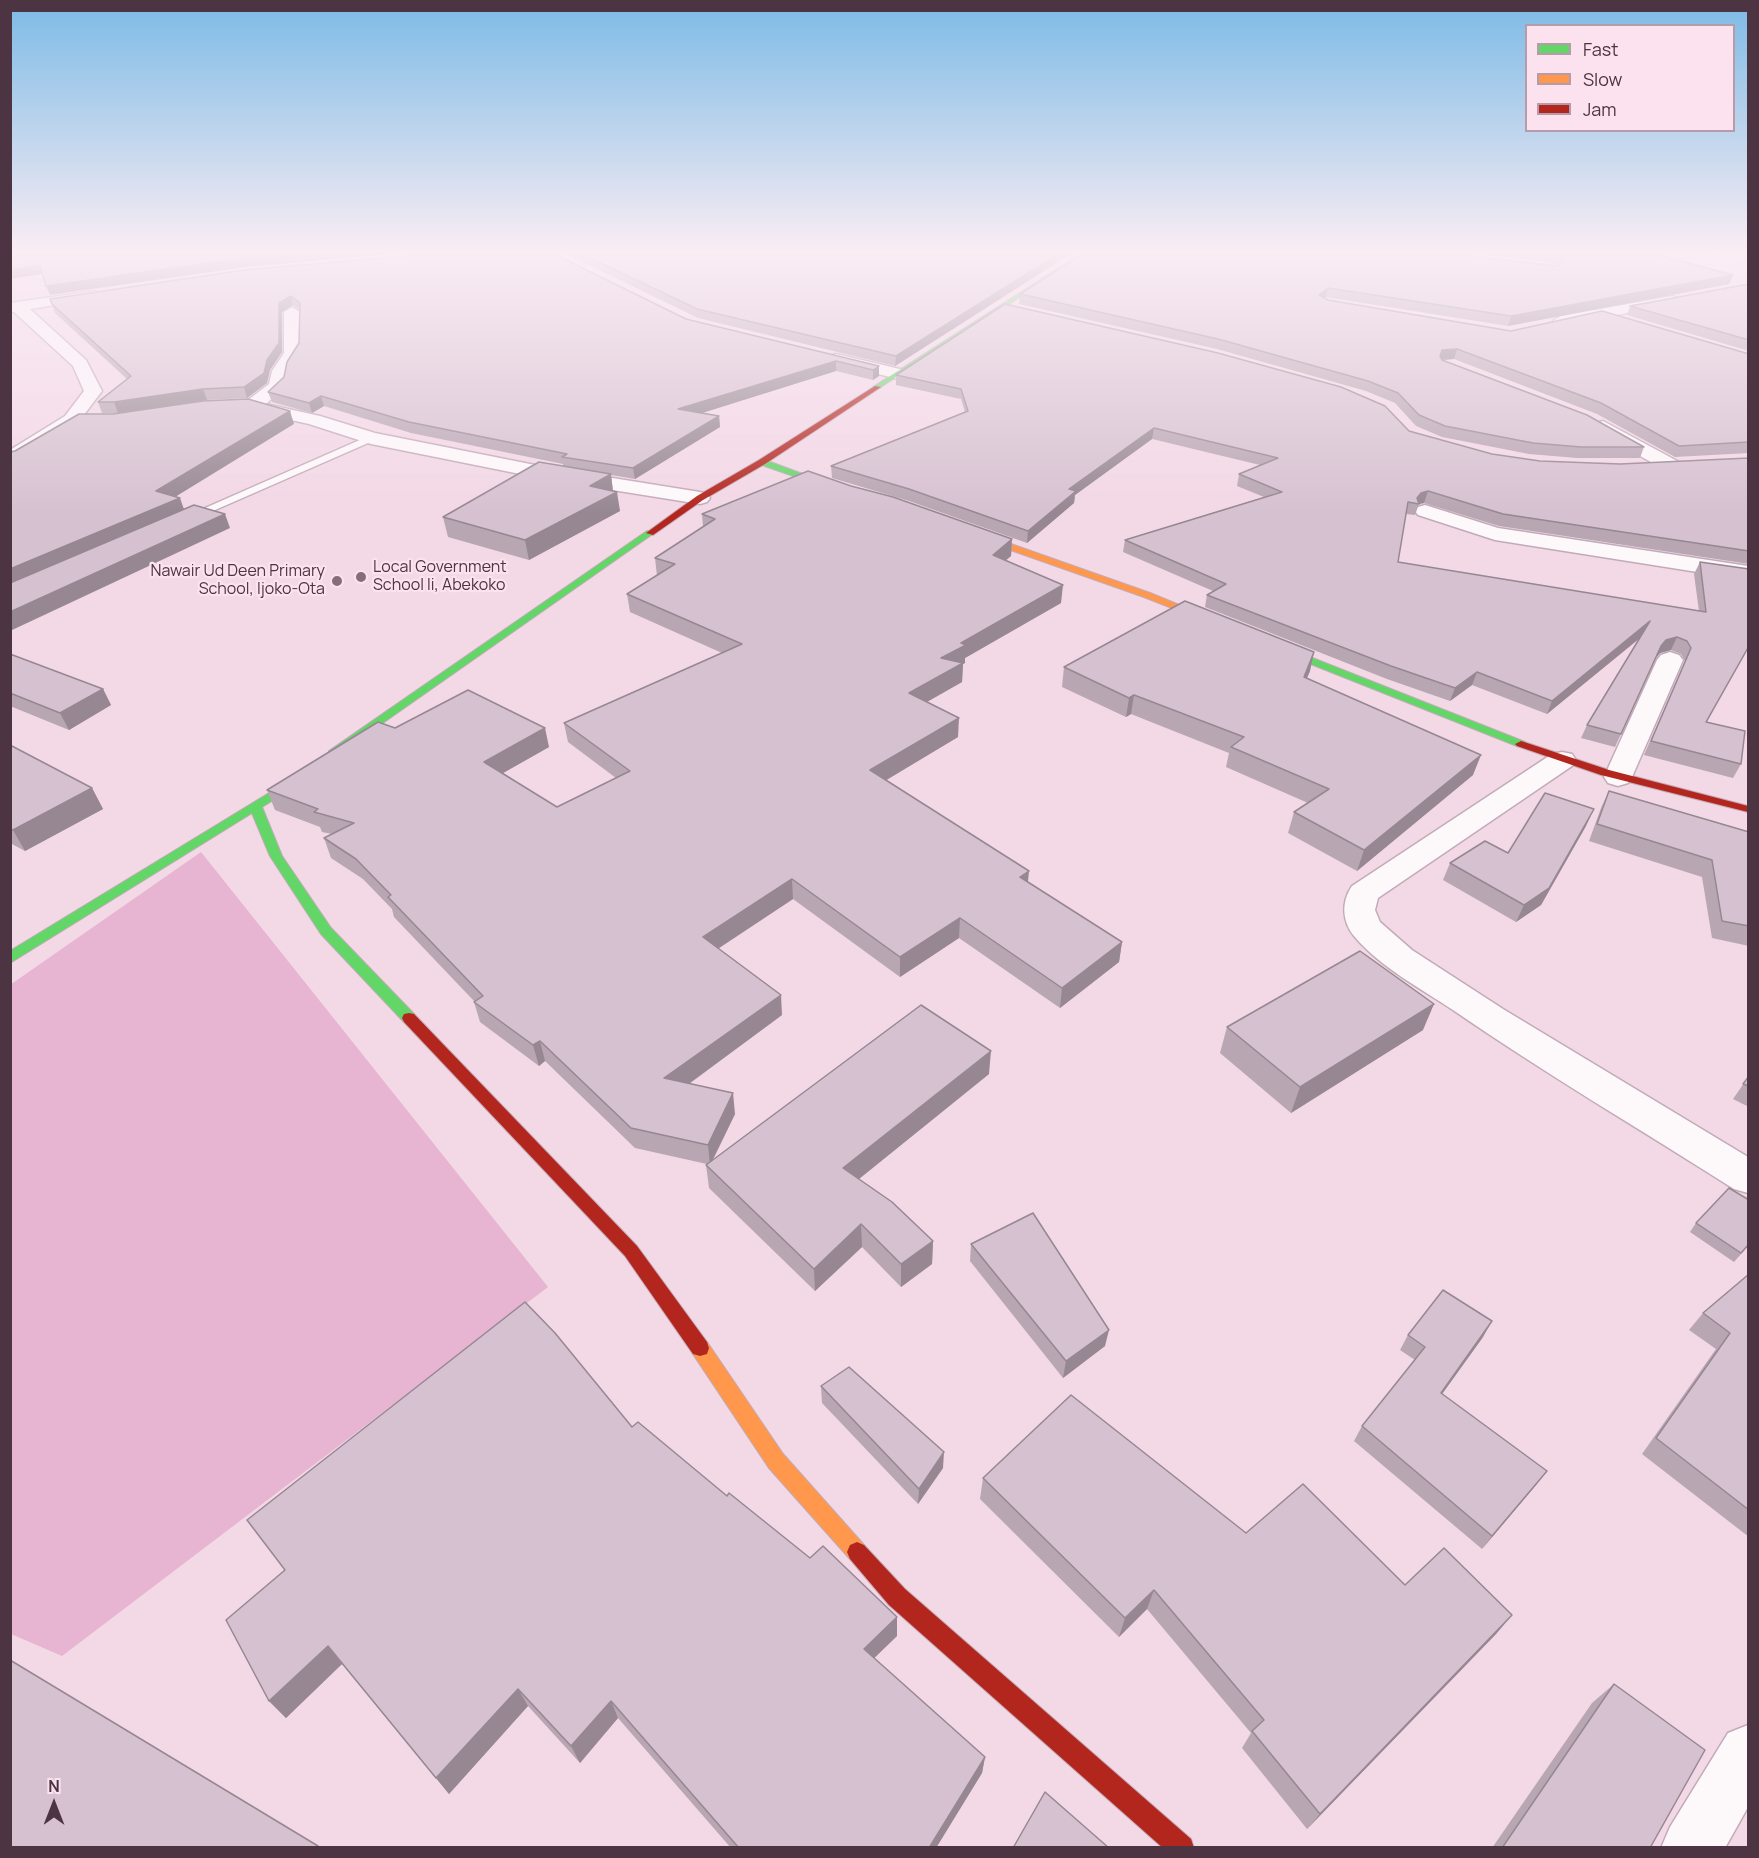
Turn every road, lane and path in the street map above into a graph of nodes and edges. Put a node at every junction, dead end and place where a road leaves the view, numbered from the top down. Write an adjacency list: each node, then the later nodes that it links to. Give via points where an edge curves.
1 (51, 340): 8 (street, via 80,364 93,391)
2 (292, 340): 6 (street, via 292,353 280,371 277,386)
3 (950, 340): 5 (street)
4 (818, 354): 5 (street)
5 (898, 375): 13 (street)
6 (253, 405): 7 (street); 11 (street)
7 (226, 406)
8 (71, 420): 9 (street); 12 (street)
9 (93, 420)
10 (1590, 420): 15 (street)
11 (371, 438): 18 (street, via 550,474); 20 (lane)
12 (10, 459)
13 (762, 462): 17 (street); 18 (street)
14 (1694, 465): 15 (street)
15 (1672, 466): 16 (street)
16 (1641, 467)
17 (848, 492)
18 (700, 498): 26 (street)
19 (1425, 511): 22 (street, via 1495,534)
20 (174, 524)
21 (957, 528): 23 (street)
22 (1749, 573)
23 (1234, 630)
24 (1256, 638): 27 (street)
25 (1670, 660): 28 (street)
26 (323, 760)
27 (1562, 760): 28 (street); 33 (street, via 1363,893 1359,910 1366,928 1400,957 1490,1018)
28 (1618, 777): 31 (street)
29 (285, 786): 30 (street)
30 (256, 807): 32 (street); 35 (street, via 276,856 326,931 631,1251 776,1461 897,1597)
31 (1749, 809)
32 (10, 958)
33 (1749, 1177)
34 (1749, 1753): 36 (street)
35 (1182, 1848)
36 (1691, 1848)

